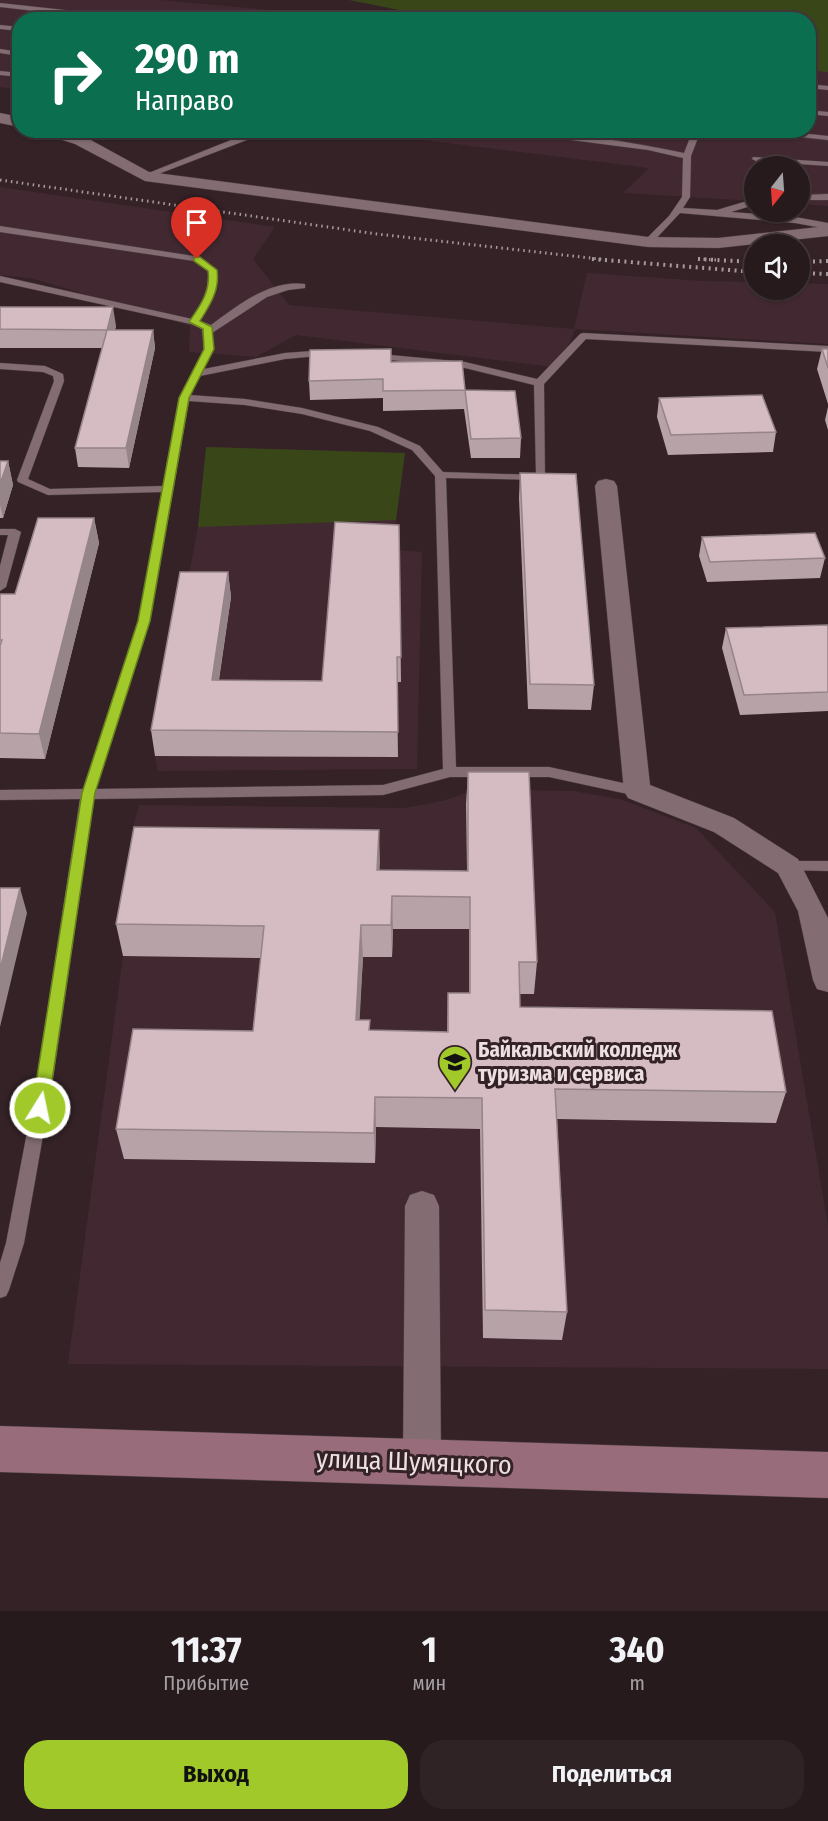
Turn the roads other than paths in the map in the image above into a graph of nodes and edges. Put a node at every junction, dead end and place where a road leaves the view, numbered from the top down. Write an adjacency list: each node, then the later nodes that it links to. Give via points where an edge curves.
1 (0, 5): 2 (lane)
2 (64, 12)
3 (72, 138): 10 (street)
4 (244, 138): 10 (lane)
5 (565, 138): 7 (lane)
6 (694, 138): 7 (lane)
7 (687, 156): 14 (lane, via 686,197)
8 (810, 163): 9 (lane)
9 (828, 164)
10 (145, 176): 19 (street)
11 (828, 197): 12 (lane)
12 (810, 198)
13 (744, 205): 15 (lane)
14 (677, 210): 15 (lane); 19 (lane)
15 (717, 213): 16 (lane)
16 (828, 226)
17 (0, 229): 22 (lane, via 197,259 212,270 214,282 208,301)
18 (828, 231): 19 (street, via 718,243)
19 (648, 242)
20 (0, 279): 22 (lane)
21 (302, 286): 23 (lane, via 263,293)
22 (194, 322): 23 (lane, via 207,327)
23 (208, 332): 28 (lane, via 209,349)
24 (828, 349): 29 (lane, via 583,336)
25 (340, 353): 28 (lane, via 285,356)
26 (362, 355): 29 (lane, via 465,365)
27 (0, 366): 33 (lane, via 45,369 58,374 59,381 22,480 48,492)
28 (196, 374): 30 (lane)
29 (538, 383): 31 (lane, via 541,478)
30 (184, 398): 31 (lane, via 302,411 374,429 416,448); 33 (lane)
31 (440, 475): 36 (lane)
32 (606, 486): 37 (street)
33 (167, 489): 38 (lane, via 144,621)
34 (0, 532): 35 (lane, via 15,532)
35 (0, 587)
36 (450, 772): 37 (lane, via 549,772); 38 (lane, via 383,790)
37 (637, 791): 40 (street, via 724,825)
38 (88, 793): 39 (lane); 45 (lane, via 44,1085 15,1243)
39 (0, 795)
40 (788, 866): 41 (lane); 42 (street)
41 (828, 866)
42 (820, 911): 43 (street)
43 (828, 980)
44 (422, 1206): 47 (street)
45 (0, 1290)
46 (0, 1449): 47 (main road, улица Шумяцкого)
47 (422, 1462): 48 (main road, улица Шумяцкого)
48 (828, 1475)

